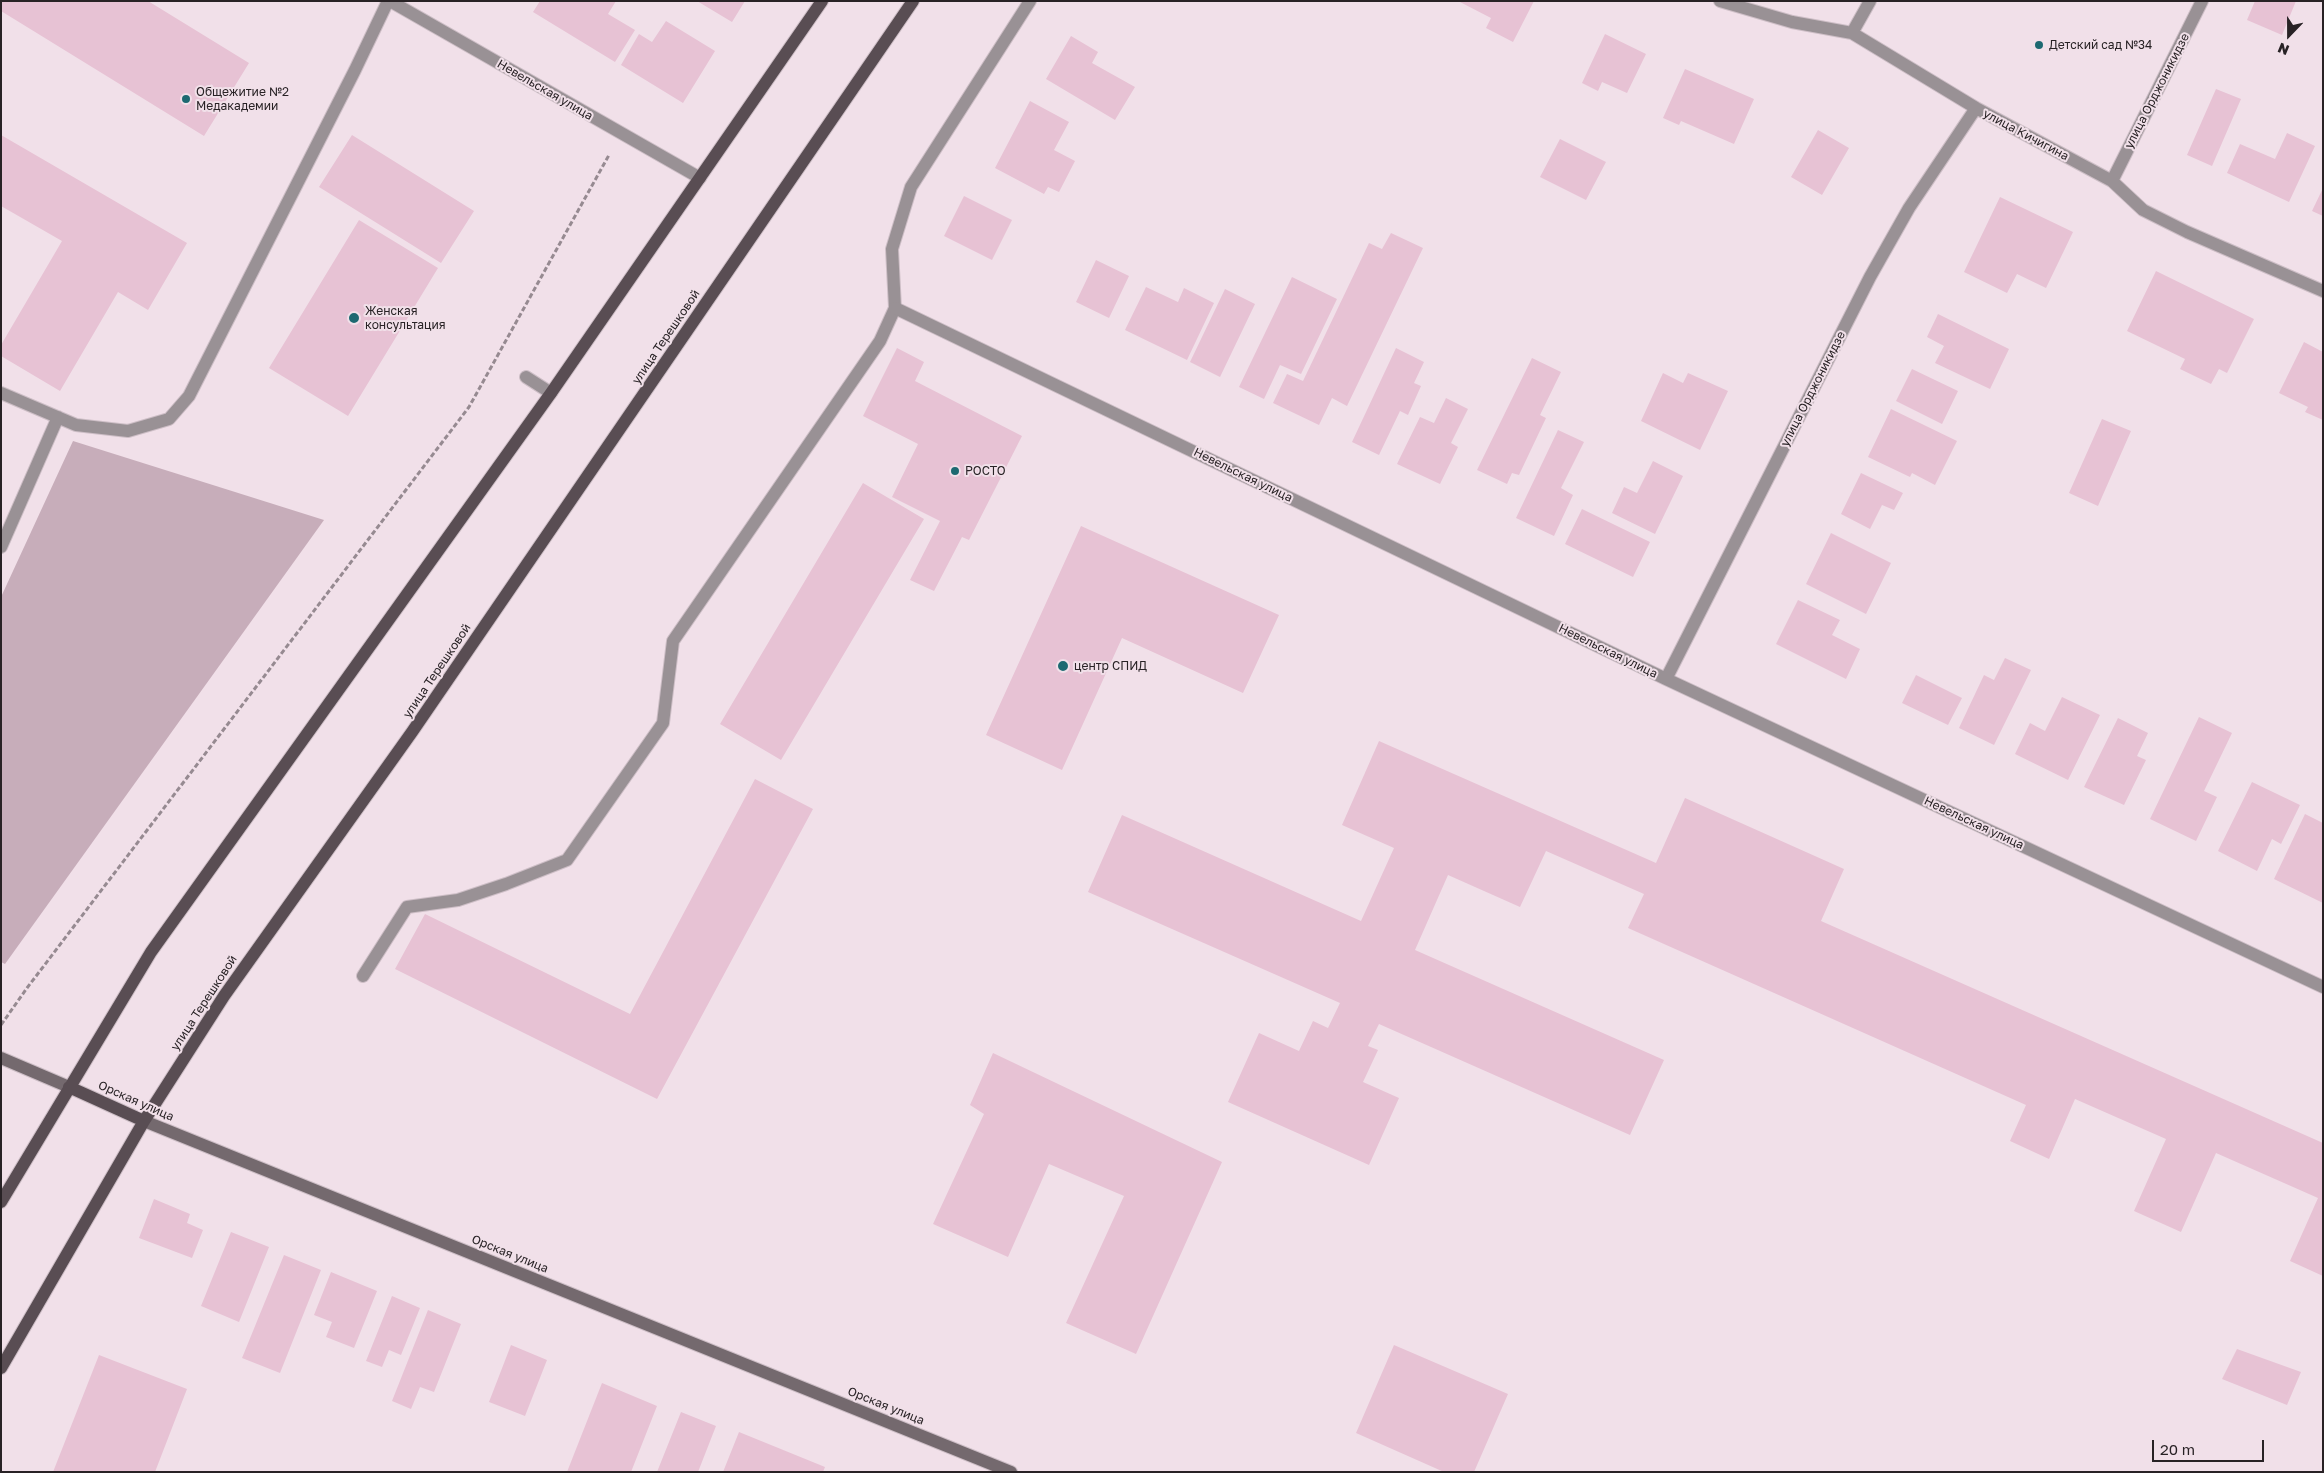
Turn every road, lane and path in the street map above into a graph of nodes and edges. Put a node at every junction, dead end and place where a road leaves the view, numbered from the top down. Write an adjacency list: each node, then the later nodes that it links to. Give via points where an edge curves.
1 (389, 1): 10 (street, Невельская улица); 18 (street, via 189,396 169,418 128,431 76,425)
2 (822, 1): 11 (main road)
3 (913, 1): 26 (main road, улица Терешковой, via 412,732 224,996)
4 (1030, 1): 14 (street, via 911,187 892,249)
5 (1720, 1): 8 (street, улица Кичигина, via 1792,22)
6 (1870, 1): 8 (street)
7 (2202, 1): 12 (street, улица Орджоникидзе)
8 (1852, 33): 9 (street, улица Кичигина)
9 (1976, 108): 12 (street, улица Кичигина); 20 (street, улица Орджоникидзе, via 1909,208 1870,277)
10 (621, 133): 11 (street, Невельская улица); 23 (path, via 469,407)
11 (700, 178): 17 (main road)
12 (2112, 181): 13 (street, улица Кичигина, via 2143,210)
13 (2323, 291)
14 (895, 308): 20 (street, Невельская улица); 21 (street, via 880,341 673,641 664,723 567,860 458,900 407,907)
15 (526, 377): 17 (street)
16 (1, 393): 18 (street)
17 (551, 393): 25 (main road, via 151,952)
18 (58, 417): 19 (street)
19 (1, 547)
20 (1666, 679): 22 (street, Невельская улица)
21 (363, 976)
22 (2323, 987)
23 (1, 1025)
24 (1, 1058): 25 (main road, Орская улица)
25 (69, 1087): 26 (main road, Орская улица); 27 (main road)
26 (144, 1121): 28 (main road, улица Терешковой); 29 (main road, Орская улица)
27 (1, 1202)
28 (1, 1368)
29 (1011, 1472)

